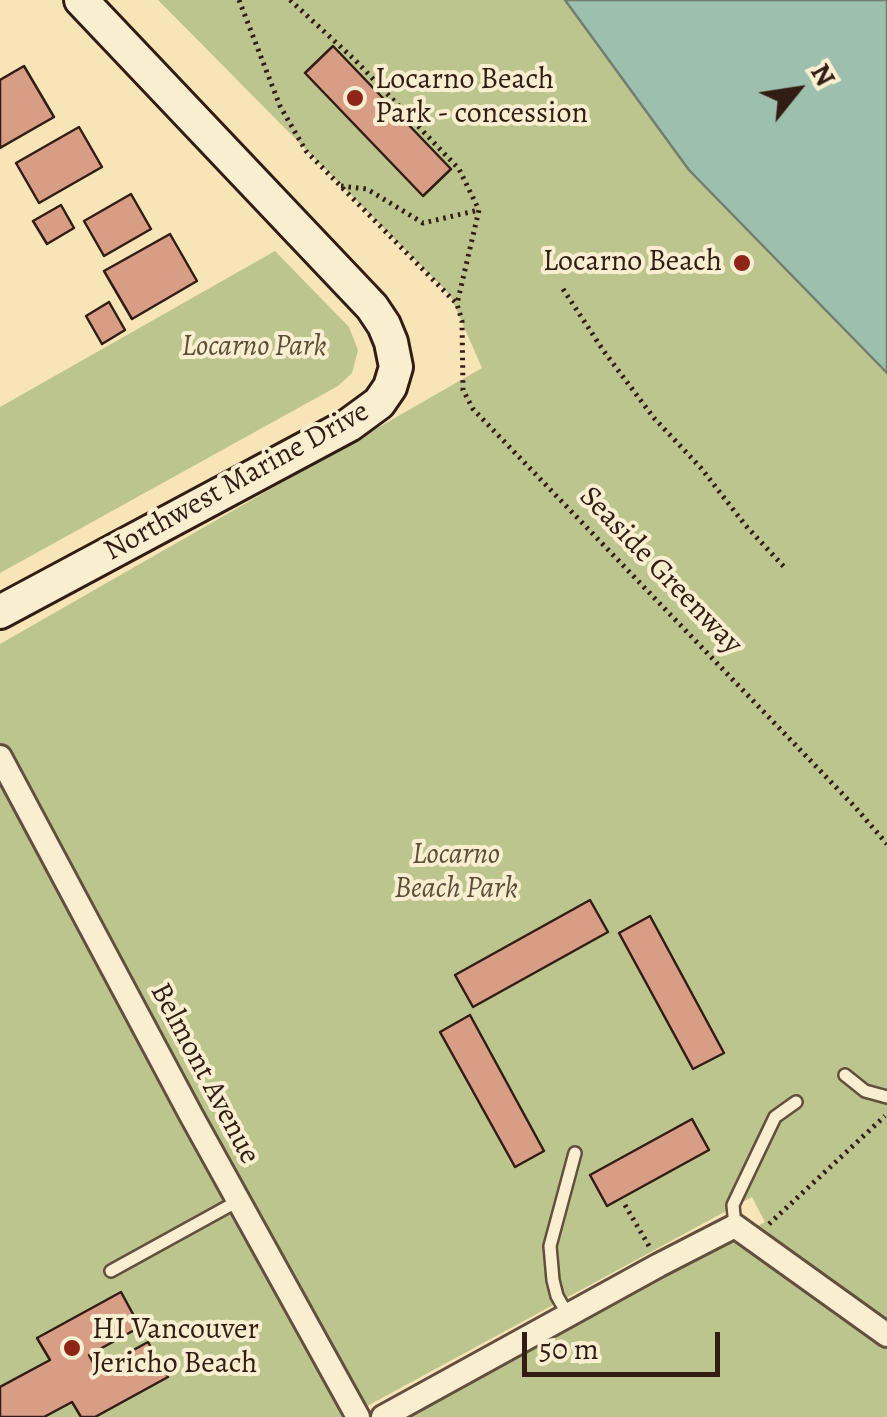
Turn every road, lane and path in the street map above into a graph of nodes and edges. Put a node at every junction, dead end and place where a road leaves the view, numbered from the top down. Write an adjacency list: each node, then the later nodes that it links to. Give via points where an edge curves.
1 (82, 0): 9 (street, Northwest Marine Drive, via 372,307 392,342 396,368 378,403 349,425)
2 (239, 0): 4 (path, via 280,106 306,150)
3 (290, 0): 5 (path, via 459,169)
4 (338, 185): 5 (path, via 367,189 423,222); 7 (path)
5 (479, 210): 7 (path, Seaside Greenway)
6 (562, 290): 8 (path, via 654,418)
7 (457, 304): 11 (path, Seaside Greenway, via 462,390 473,409)
8 (786, 569)
9 (0, 612)
10 (0, 757): 17 (street, Belmont Avenue)
11 (887, 844)
12 (845, 1075): 13 (lane)
13 (887, 1097)
14 (796, 1102): 19 (lane, via 775,1117 733,1205)
15 (887, 1114): 20 (path)
16 (575, 1153): 23 (lane, via 550,1246 553,1280)
17 (238, 1202): 22 (lane); 25 (street, Belmont Avenue)
18 (625, 1206): 21 (path)
19 (735, 1226): 23 (street); 24 (street)
20 (766, 1227)
21 (652, 1251)
22 (111, 1272)
23 (568, 1314): 26 (street)
24 (887, 1335)
25 (358, 1417)
26 (383, 1417)

